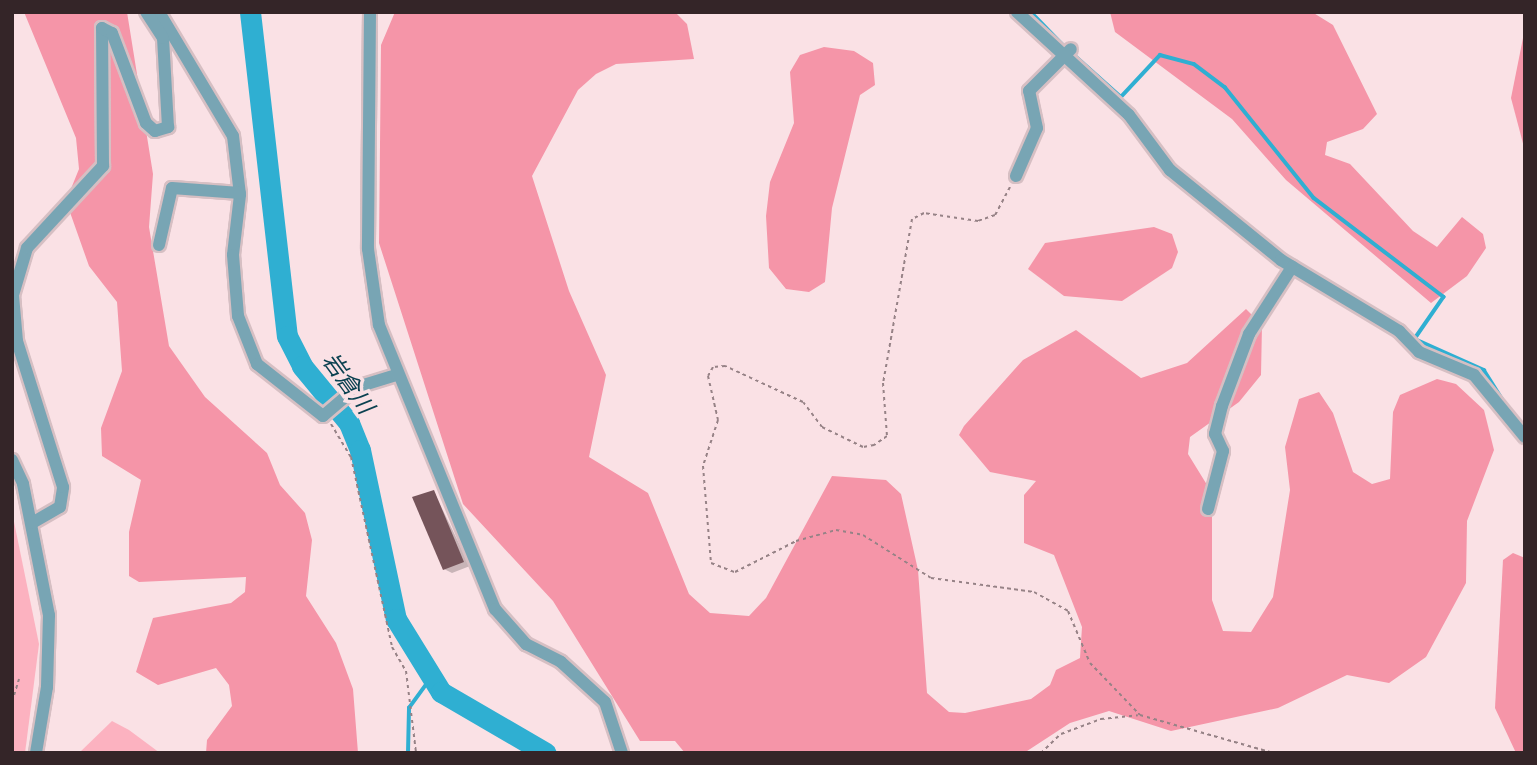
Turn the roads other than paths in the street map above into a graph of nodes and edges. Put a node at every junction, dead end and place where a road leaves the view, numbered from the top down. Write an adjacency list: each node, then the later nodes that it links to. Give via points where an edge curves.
1 (146, 12): 14 (street, via 163,38 169,127 155,131 146,123 112,33 102,28 103,166 27,248 13,295 17,341 63,487 55,513)
2 (159, 12): 7 (street, via 233,136)
3 (370, 12): 10 (street, via 368,249 379,325)
4 (1017, 12): 5 (street)
5 (1068, 53): 6 (street, via 1029,91 1037,128); 9 (street, via 1129,115 1171,170)
6 (1016, 176)
7 (240, 193): 8 (street, via 172,188); 10 (street, via 233,255 245,341 277,382 327,413 357,387)
8 (159, 245)
9 (1292, 267): 11 (street, via 1399,331 1419,352 1474,375); 13 (street, via 1249,334 1222,406 1215,434 1223,452)
10 (396, 375): 16 (street, via 495,609 526,644 561,662 605,702)
11 (1525, 437)
12 (12, 460): 14 (street)
13 (1208, 509)
14 (32, 523): 15 (street, via 50,652)
15 (36, 753)
16 (622, 753)

